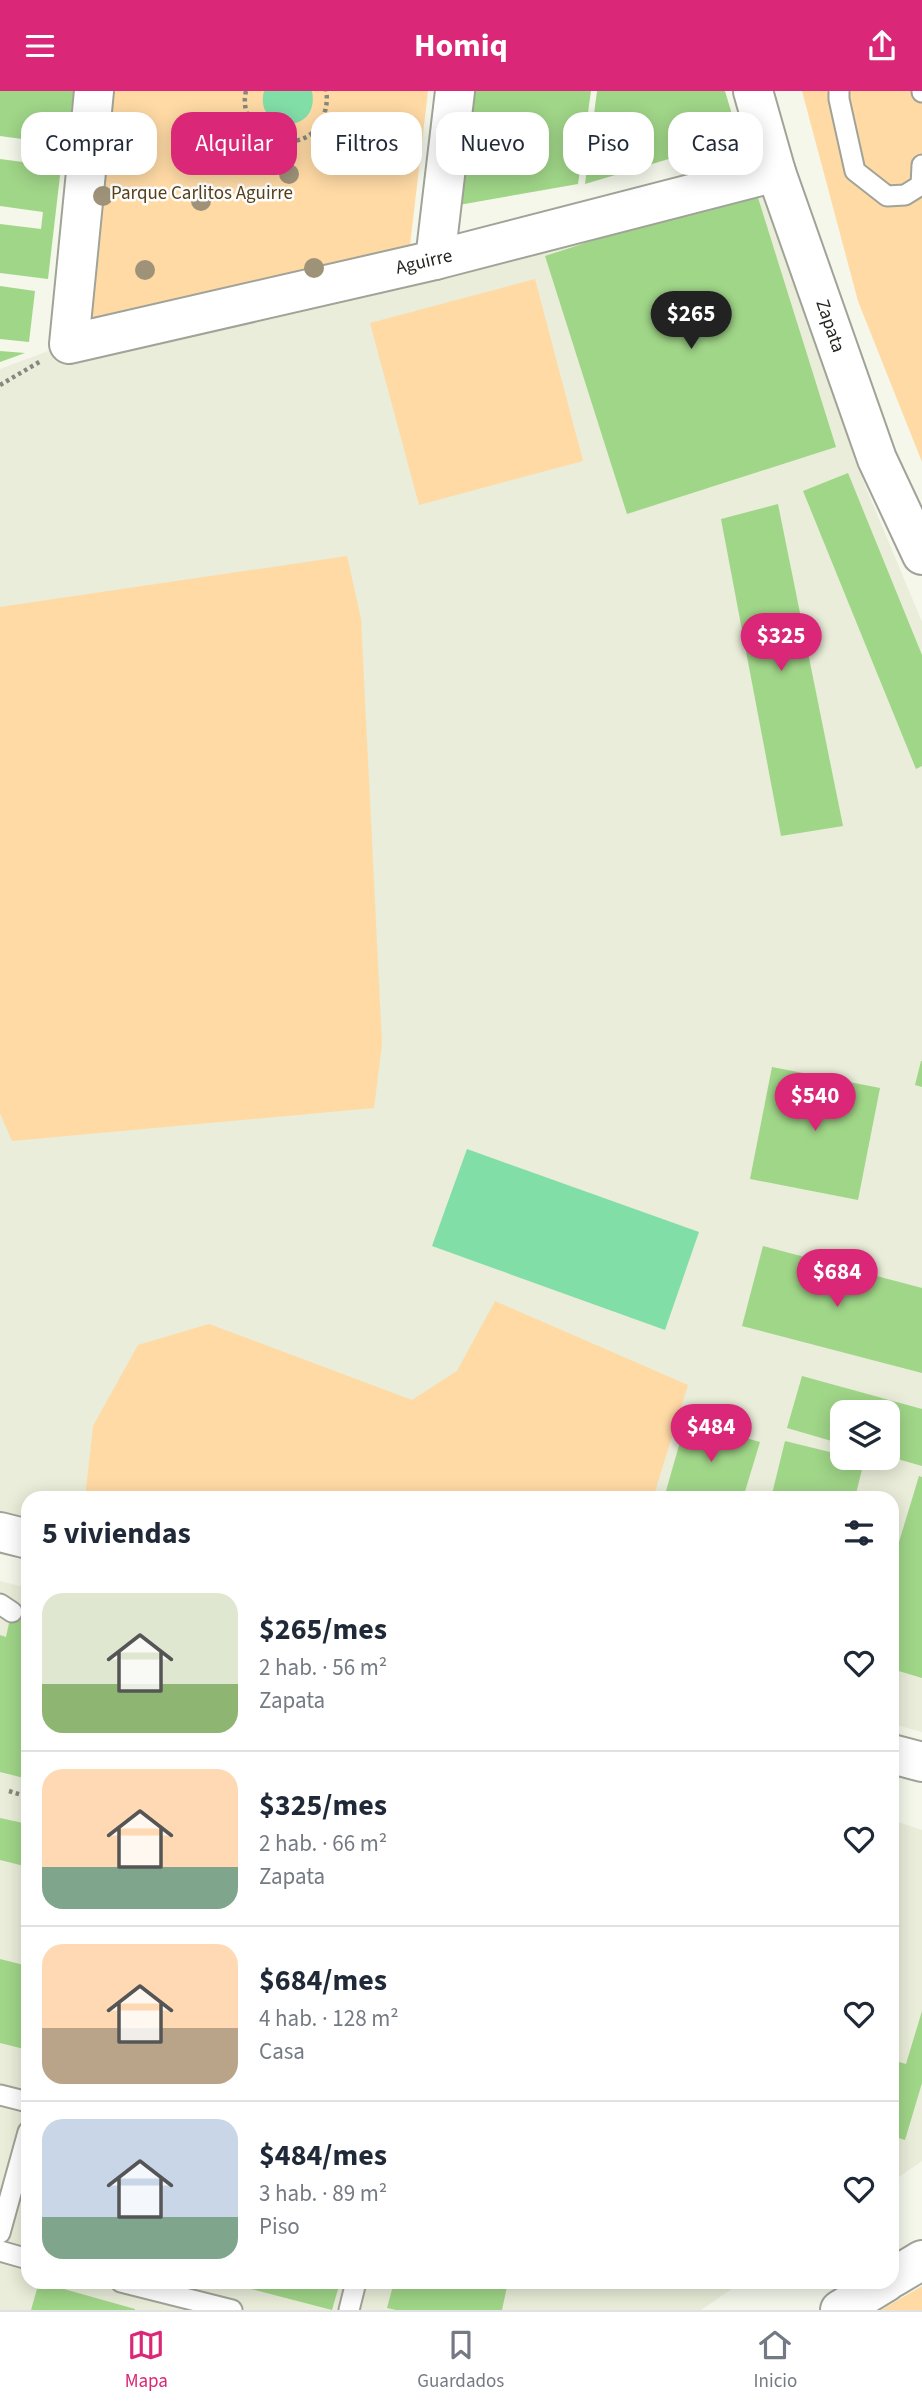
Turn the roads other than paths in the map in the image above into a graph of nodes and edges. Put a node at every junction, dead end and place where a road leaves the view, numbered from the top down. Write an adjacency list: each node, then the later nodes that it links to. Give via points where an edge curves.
1 (94, 91): 7 (street, Aguirre, via 69,344)
2 (455, 91): 7 (street)
3 (753, 91): 6 (street, Zapata)
4 (839, 91): 5 (lane, via 855,171 887,196 905,195 921,185)
5 (922, 165)
6 (776, 172): 7 (street, Aguirre); 8 (street, Zapata, via 877,459)
7 (435, 260)
8 (922, 555)
9 (899, 1756): 10 (street)
10 (922, 1762)
11 (0, 2095): 12 (lane)
12 (21, 2100)
13 (21, 2156): 14 (lane)
14 (0, 2233)
15 (0, 2252): 16 (lane)
16 (21, 2257)
17 (922, 2260): 18 (street)
18 (899, 2274)
19 (149, 2289): 22 (lane)
20 (354, 2289): 23 (lane)
21 (874, 2289): 24 (street)
22 (232, 2310)
23 (349, 2310)
24 (840, 2310)

